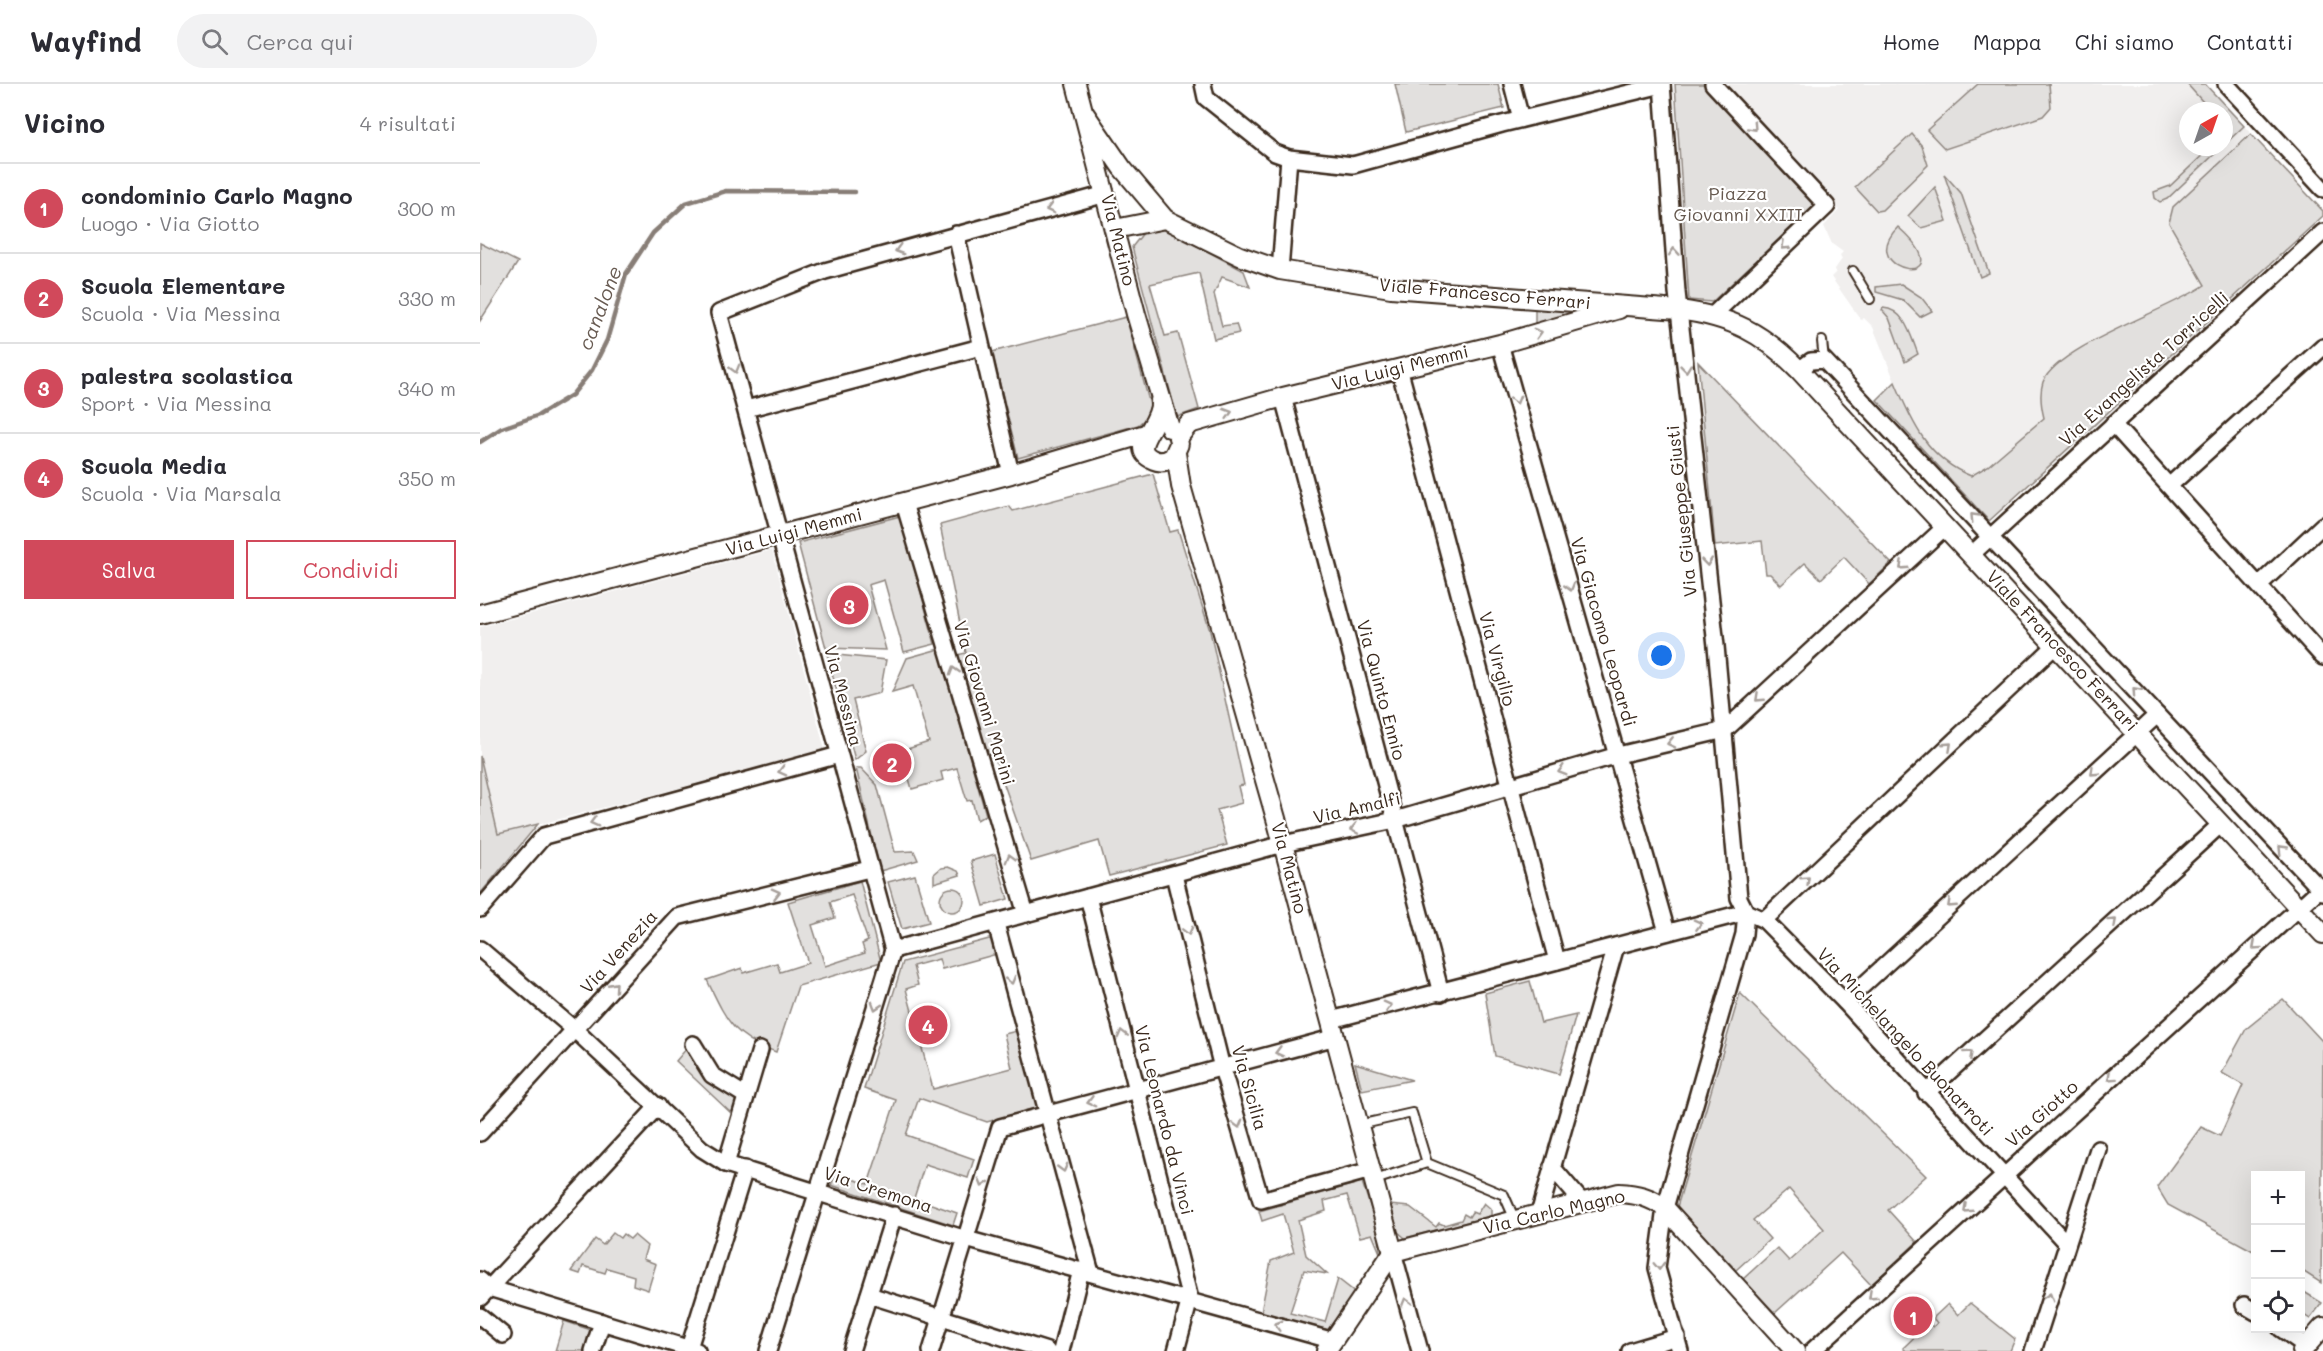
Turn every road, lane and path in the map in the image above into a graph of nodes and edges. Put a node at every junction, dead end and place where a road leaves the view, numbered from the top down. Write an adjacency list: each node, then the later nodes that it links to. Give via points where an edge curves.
1 (1076, 84): 7 (street, Via Matino)
2 (1203, 84): 9 (street, via 1206,98 1275,153)
3 (1512, 84): 8 (street)
4 (1662, 84): 8 (street); 20 (street, Via Giuseppe Giusti, one-way to 4)
5 (1713, 84): 21 (street, one-way to 21, via 1827,206)
6 (2226, 84): 10 (street)
7 (1085, 114): 11 (street, Via Matino); 12 (street, Viale Francesco Ferrari, via 1122,168)
8 (1521, 119): 9 (street, via 1353,165)
9 (1289, 158): 16 (street)
10 (2320, 181)
11 (1106, 194): 13 (street, Via Matino); 15 (street, one-way to 15)
12 (1165, 219): 13 (street); 16 (street, Viale Francesco Ferrari, via 1240,256)
13 (1115, 229): 32 (street, Via Matino, via 1159,397)
14 (2323, 232): 31 (street, Via Evangelista Torricelli)
15 (956, 234): 24 (street); 30 (street, Via Messina, one-way to 30, via 825,271 719,312)
16 (1280, 270): 19 (street, Viale Francesco Ferrari, via 1391,288)
17 (1853, 271): 18 (lane)
18 (1869, 299)
19 (1628, 307): 20 (street, Viale Francesco Ferrari); 23 (street, Via Luigi Memmi, one-way to 19)
20 (1679, 310): 21 (street, Viale Francesco Ferrari); 49 (street, Via Giuseppe Giusti, one-way to 49)
21 (1713, 315): 28 (street, Viale Francesco Ferrari, via 1754,331)
22 (1822, 341): 26 (lane)
23 (1500, 344): 27 (street, Via Luigi Memmi); 52 (street, Via Giacomo Leopardi, one-way to 52)
24 (981, 347): 30 (street); 35 (street)
25 (2323, 347): 37 (street)
26 (1824, 360): 28 (street, via 1811,361); 42 (street, Viale Francesco Ferrari, one-way to 26)
27 (1399, 368): 29 (street, Via Luigi Memmi); 53 (street, Via Virgilio)
28 (1798, 370): 40 (street, Viale Francesco Ferrari)
29 (1283, 397): 32 (street, Via Luigi Memmi, one-way to 29, via 1189,424); 54 (street, Via Quinto Ennio)
30 (746, 409): 41 (street, Via Messina)
31 (2114, 424): 37 (street); 42 (street, Via Evangelista Torricelli)
32 (1165, 436): 33 (street, Via Luigi Memmi); 34 (street, via 1143,445); 34 (street, via 1168,460); 36 (street, Via Matino)
33 (1107, 447): 34 (street, Via Luigi Memmi); 35 (street, Via Luigi Memmi)
34 (1152, 458): 36 (street, Via Matino, via 1167,468)
35 (1011, 474): 38 (street, Via Luigi Memmi)
36 (1181, 486): 56 (street, Via Matino)
37 (2169, 486): 44 (street)
38 (904, 503): 41 (street, Via Luigi Memmi); 64 (street, Via Giovanni Marini, one-way to 38)
39 (2323, 525): 44 (street)
40 (1946, 526): 43 (street, Viale Francesco Ferrari); 49 (street, one-way to 49)
41 (779, 535): 45 (street, Via Luigi Memmi); 51 (street, Via Messina)
42 (1991, 535): 43 (street, Via Evangelista Torricelli); 48 (street, Viale Francesco Ferrari, one-way to 42)
43 (1972, 554): 46 (street, Viale Francesco Ferrari)
44 (2259, 585): 47 (street)
45 (480, 614)
46 (2056, 645): 50 (street, Viale Francesco Ferrari); 65 (street, one-way to 46)
47 (2323, 657)
48 (2157, 715): 50 (street); 59 (street, Viale Francesco Ferrari, one-way to 48)
49 (1725, 730): 52 (street, Via Amalfi, one-way to 52); 63 (street, Via Giuseppe Giusti, via 1739,898)
50 (2137, 733): 55 (street, Viale Francesco Ferrari); 74 (street, one-way to 74)
51 (839, 755): 57 (street, Via Messina); 62 (street, one-way to 62, via 544,836)
52 (1618, 755): 53 (street, Via Amalfi, one-way to 53); 67 (street, Via Giacomo Leopardi)
53 (1510, 785): 54 (street, Via Amalfi); 72 (street, Via Virgilio)
54 (1395, 820): 56 (street, Via Amalfi, one-way to 56); 73 (street, Via Quinto Ennio)
55 (2221, 824): 61 (street, Viale Francesco Ferrari); 81 (street, one-way to 55)
56 (1283, 844): 58 (street, Via Amalfi); 75 (street, Via Matino)
57 (869, 869): 71 (street, Via Messina); 76 (street, Via Venezia, one-way to 57, via 677,917)
58 (1174, 875): 60 (street, Via Amalfi); 79 (street, Via Sicilia, one-way to 79)
59 (2322, 889): 61 (street, Via Giotto)
60 (1088, 897): 64 (street, Via Amalfi); 80 (street, Via Leonardo da Vinci, one-way to 60)
61 (2299, 907): 68 (street, Viale Francesco Ferrari); 93 (street, Via Giotto, one-way to 93)
62 (480, 909)
63 (1746, 912): 65 (street); 67 (street, one-way to 63); 96 (street, via 1744,934)
64 (1026, 914): 66 (street, Via Amalfi)
65 (1764, 920): 74 (street, Via Michelangelo Buonarroti)
66 (996, 924): 71 (street, Via Amalfi); 84 (street, one-way to 84)
67 (1667, 932): 69 (street)
68 (2323, 934)
69 (1616, 946): 72 (street); 90 (street)
70 (480, 949): 76 (street, Via Cremona)
71 (893, 950): 94 (street, one-way to 94)
72 (1557, 960): 73 (street)
73 (1441, 993): 75 (street, one-way to 73)
74 (1845, 1002): 81 (street, Via Michelangelo Buonarroti)
75 (1334, 1029): 79 (street, one-way to 79); 85 (street, Via Matino)
76 (575, 1030): 83 (street, Via Cremona); 86 (street, Via Venezia)
77 (693, 1044): 82 (street, via 712,1075)
78 (760, 1050): 82 (street)
79 (1222, 1068): 80 (street); 92 (street, Via Sicilia, one-way to 92, via 1261,1200)
80 (1136, 1091): 84 (street, one-way to 84); 106 (street, Via Leonardo da Vinci)
81 (1926, 1094): 93 (street, Via Michelangelo Buonarroti)
82 (746, 1096): 89 (street)
83 (658, 1106): 89 (street, Via Cremona, via 702,1149); 104 (street)
84 (1048, 1114): 100 (street, one-way to 100, via 1000,1127); 103 (street, one-way to 103)
85 (1359, 1125): 88 (lane, via 1412,1113); 92 (street, Via Matino)
86 (480, 1133)
87 (2098, 1149): 101 (street)
88 (1427, 1163): 92 (lane); 99 (lane, via 1504,1195)
89 (726, 1164): 91 (street, Via Cremona)
90 (1552, 1167): 95 (street); 97 (street)
91 (745, 1169): 94 (street, Via Cremona); 116 (street)
92 (1373, 1175): 102 (street, Via Matino)
93 (2004, 1175): 101 (street, Via Michelangelo Buonarroti); 127 (street, Via Giotto, one-way to 127)
94 (819, 1191): 98 (street, Via Cremona); 118 (street)
95 (1582, 1202): 96 (street, Via Carlo Magno, via 1619,1193 1638,1194); 97 (street, Via Carlo Magno)
96 (1665, 1208): 113 (street, one-way to 113, via 1657,1268); 126 (street, Via Carlo Magno)
97 (1539, 1214): 99 (street, Via Carlo Magno)
98 (894, 1215): 100 (street, Via Cremona); 105 (street)
99 (1515, 1220): 102 (street, Via Carlo Magno)
100 (966, 1239): 103 (street, Via Cremona); 108 (street)
101 (2066, 1244): 128 (street, one-way to 101)
102 (1393, 1252): 114 (street); 124 (street, one-way to 102)
103 (1086, 1271): 106 (street, Via Cremona); 122 (street)
104 (483, 1289): 109 (street)
105 (869, 1295): 108 (street); 119 (street)
106 (1190, 1299): 114 (street, Via Cremona, one-way to 106); 123 (street, Via Leonardo da Vinci)
107 (480, 1316): 112 (street)
108 (941, 1318): 120 (street); 121 (street)
109 (602, 1322): 116 (street); 117 (street)
110 (2323, 1327): 115 (street)
111 (2285, 1333): 115 (street)
112 (503, 1335)
113 (1678, 1344): 125 (street)
114 (1330, 1346)
115 (2304, 1348)
116 (691, 1350)
117 (593, 1351)
118 (768, 1351)
119 (851, 1351)
120 (931, 1351)
121 (1047, 1351)
122 (1061, 1351)
123 (1176, 1351)
124 (1420, 1351)
125 (1630, 1351)
126 (1795, 1351)
127 (1812, 1351)
128 (2032, 1351)

